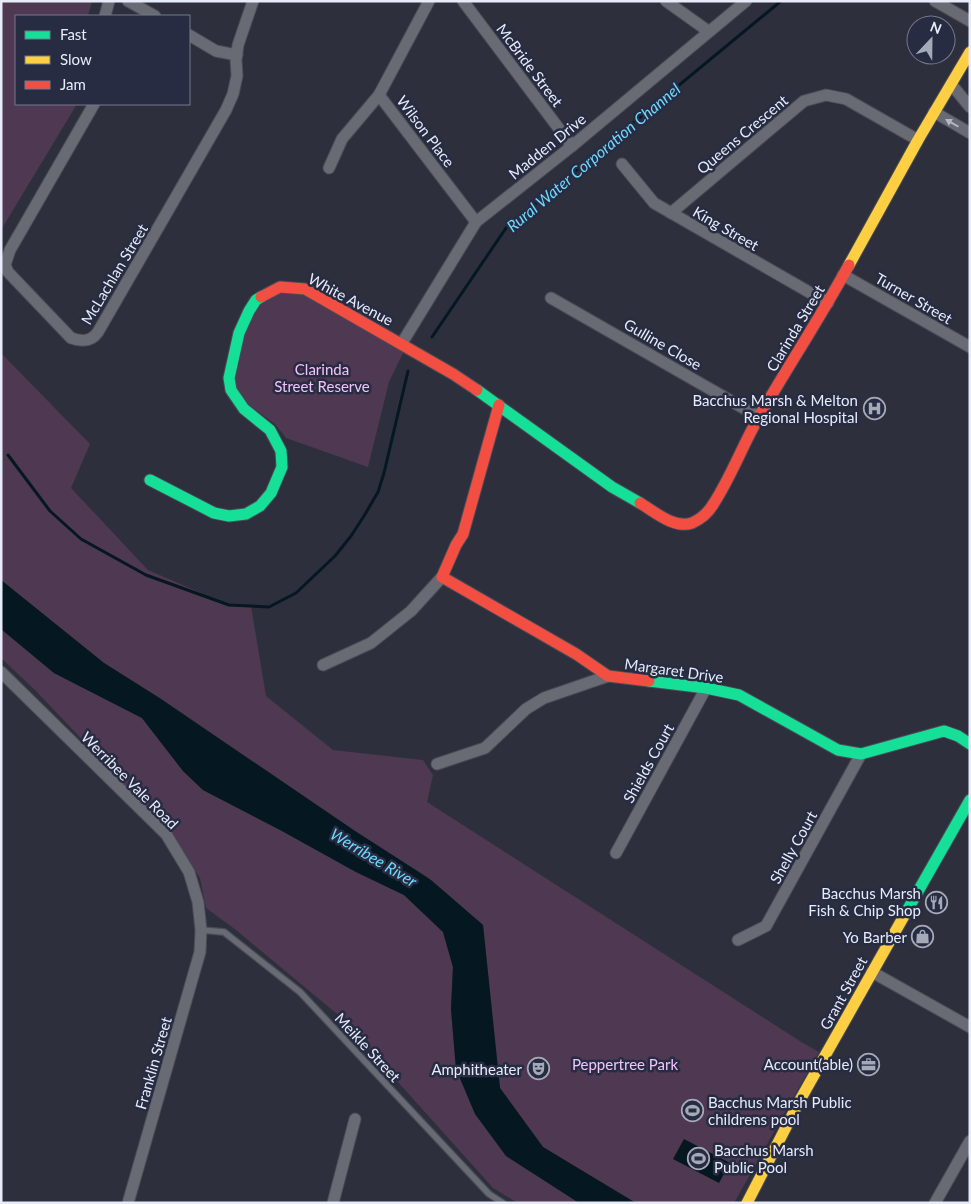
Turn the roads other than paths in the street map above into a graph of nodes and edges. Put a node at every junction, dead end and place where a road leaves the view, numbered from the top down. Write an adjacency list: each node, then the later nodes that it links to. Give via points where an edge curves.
1 (109, 1): 9 (street)
2 (128, 1): 10 (street)
3 (253, 1): 15 (street, McLachlan Street)
4 (429, 1): 17 (street, Wilson Place)
5 (463, 1): 23 (street, McBride Street)
6 (666, 1): 12 (street)
7 (746, 1): 12 (street, Madden Drive)
8 (935, 1): 11 (street)
9 (105, 15)
10 (153, 15)
11 (970, 21)
12 (708, 31): 23 (street, Madden Drive)
13 (190, 36): 15 (street, via 216,51)
14 (970, 52): 16 (street, Clarinda Street)
15 (237, 55): 18 (street, McLachlan Street, via 233,94 201,156 98,332 94,338 79,341 71,338 8,272 6,265 10,250)
16 (951, 84): 19 (street); 20 (street, Clarinda Street)
17 (379, 95): 25 (street, via 342,139); 27 (street, Wilson Place)
18 (93, 105)
19 (970, 107)
20 (934, 112): 21 (street, one-way to 20); 22 (street, Clarinda Street)
21 (970, 133)
22 (918, 140): 26 (street, Queens Crescent, via 846,99 826,95 804,102); 28 (street, Clarinda Street)
23 (572, 146): 27 (street, Madden Drive)
24 (622, 164): 26 (street, King Street, via 654,203)
25 (329, 168)
26 (671, 214): 30 (street, King Street)
27 (476, 222): 31 (street, Madden Drive)
28 (843, 275): 30 (street, Clarinda Street); 32 (street, Turner Street)
29 (551, 298): 34 (street, Gulline Close)
30 (828, 303): 34 (street, Clarinda Street)
31 (402, 343): 33 (street, Clarinda Street); 35 (street, White Avenue, via 305,289 280,287 268,292 256,300 239,333 230,378 231,390 244,409 270,430 281,452 282,467 271,493 260,506 246,514 229,516 214,513)
32 (970, 346)
33 (499, 405): 34 (street, Clarinda Street, via 612,487 681,524 703,517 714,504); 36 (street, via 463,534)
34 (760, 417)
35 (150, 480)
36 (442, 577): 37 (street, via 412,611 371,644); 39 (street, Margaret Drive, via 576,654)
37 (323, 665)
38 (1, 672): 46 (street, Werribee Vale Road, via 166,834 189,872 198,902)
39 (608, 676): 40 (street, Margaret Drive); 43 (street, via 544,698 526,709 485,748)
40 (706, 688): 42 (street, Margaret Drive, via 739,695 838,750); 45 (street, Shields Court)
41 (970, 744): 42 (street, Margaret Drive, via 944,731)
42 (861, 754): 47 (street, Shelly Court, via 766,926)
43 (437, 764)
44 (970, 800): 48 (street, Grant Street)
45 (616, 853)
46 (201, 930): 52 (street, Franklin Street, via 200,952); 54 (lane, Meikle Street, via 224,932 300,992 489,1194)
47 (738, 940)
48 (872, 972): 49 (street); 55 (street, Grant Street)
49 (970, 1027)
50 (355, 1119): 53 (street)
51 (970, 1141): 56 (street)
52 (128, 1203)
53 (333, 1203)
54 (503, 1203)
55 (747, 1203)
56 (935, 1203)

